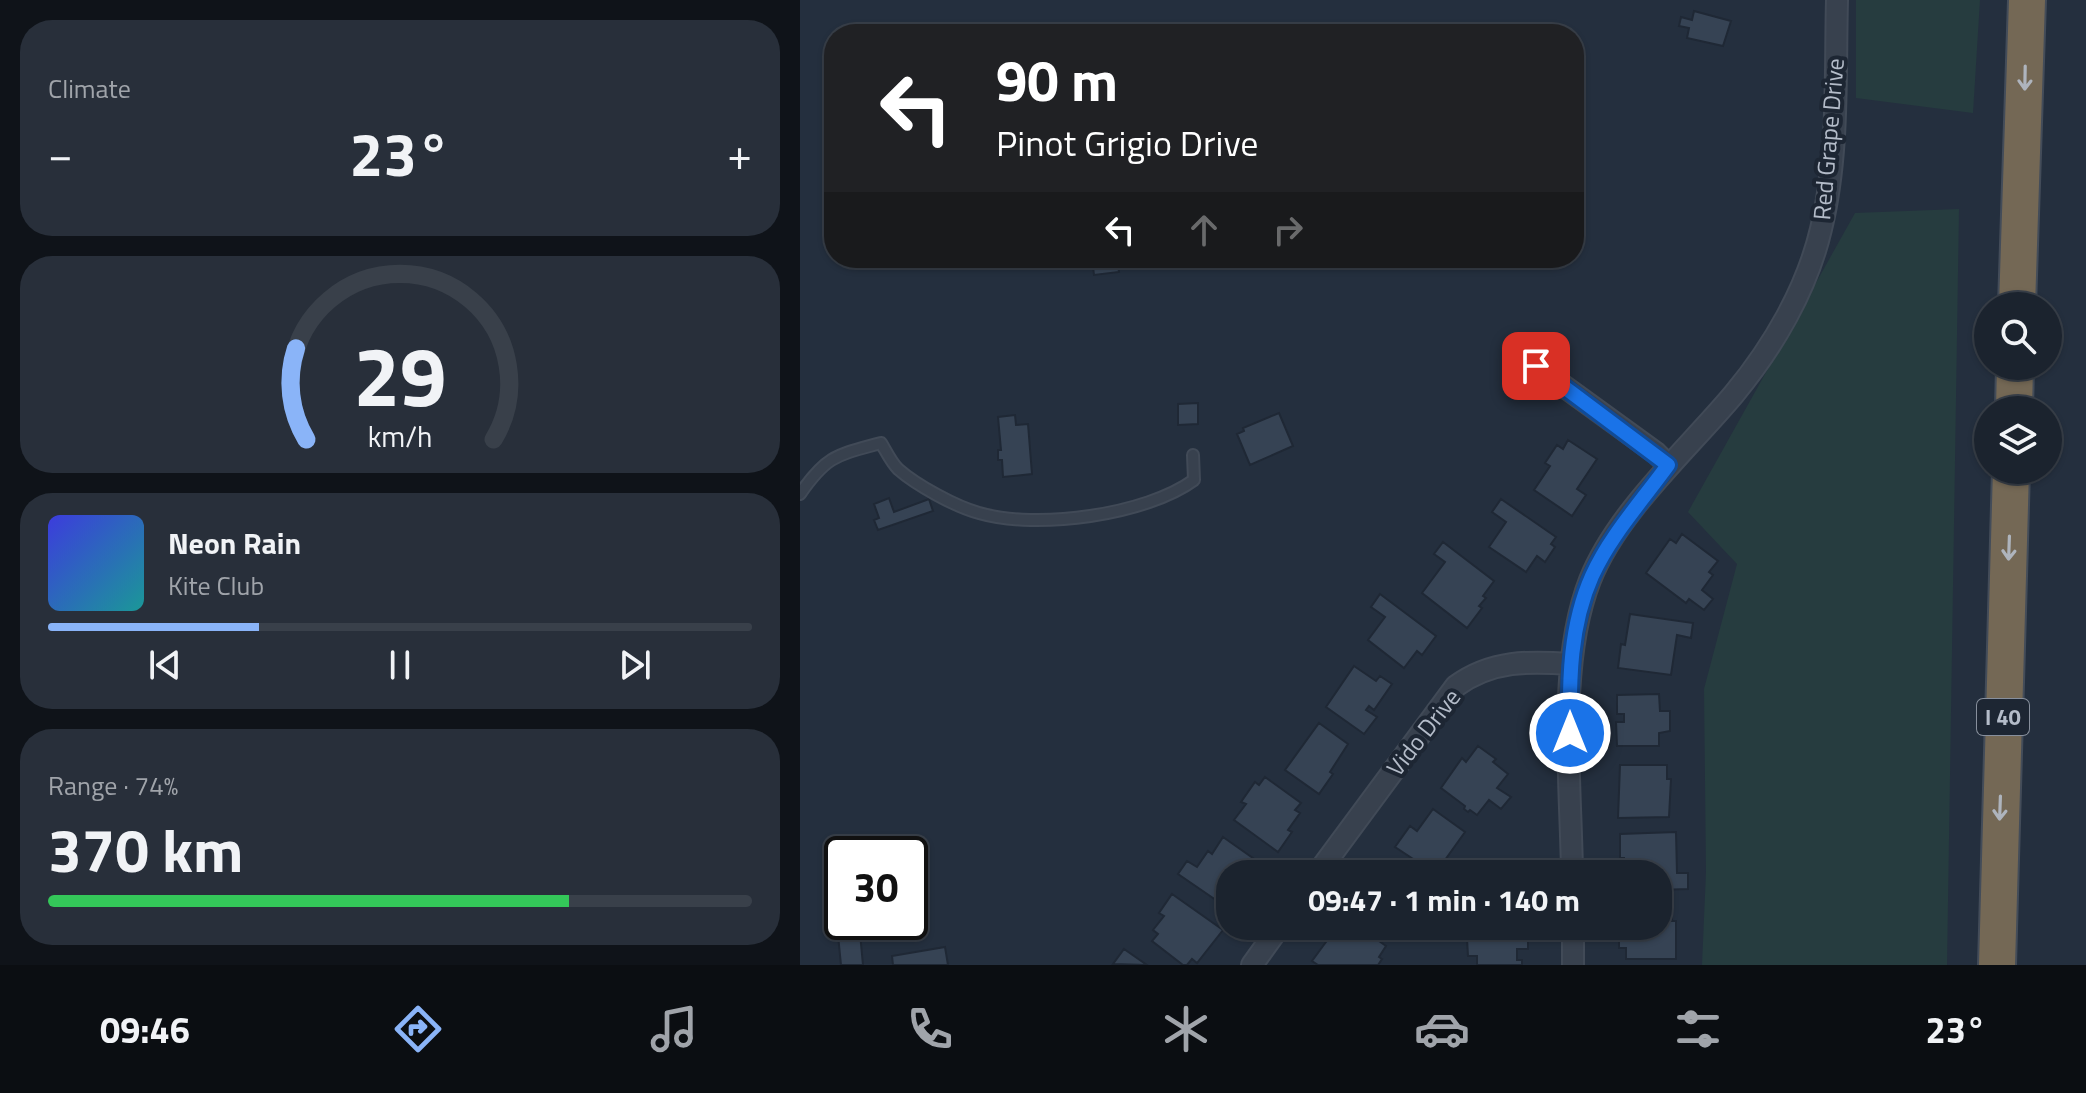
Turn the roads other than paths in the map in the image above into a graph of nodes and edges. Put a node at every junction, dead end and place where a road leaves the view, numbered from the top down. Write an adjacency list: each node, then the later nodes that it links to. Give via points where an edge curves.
1 (1837, 0): 6 (street, Red Grape Drive, via 1828,197 1813,256 1799,292 1754,368)
2 (2027, 0): 3 (highway, one-way to 3)
3 (2017, 292)
4 (1536, 366): 6 (street)
5 (1193, 455): 8 (lane, via 1194,480 1179,491 1081,518 1026,520 979,513 936,494 898,468 881,443 836,456)
6 (1668, 465): 9 (street, Red Grape Drive, via 1591,577 1575,627)
7 (2011, 484): 16 (highway, I 40, one-way to 16)
8 (800, 494)
9 (1571, 664): 10 (street, Vido Drive, via 1489,667 1456,686); 11 (street, Red Grape Drive)
10 (1327, 860)
11 (1572, 860)
12 (1270, 940): 14 (street)
13 (1573, 940): 15 (street)
14 (1252, 965)
15 (1573, 965)
16 (1997, 965)

